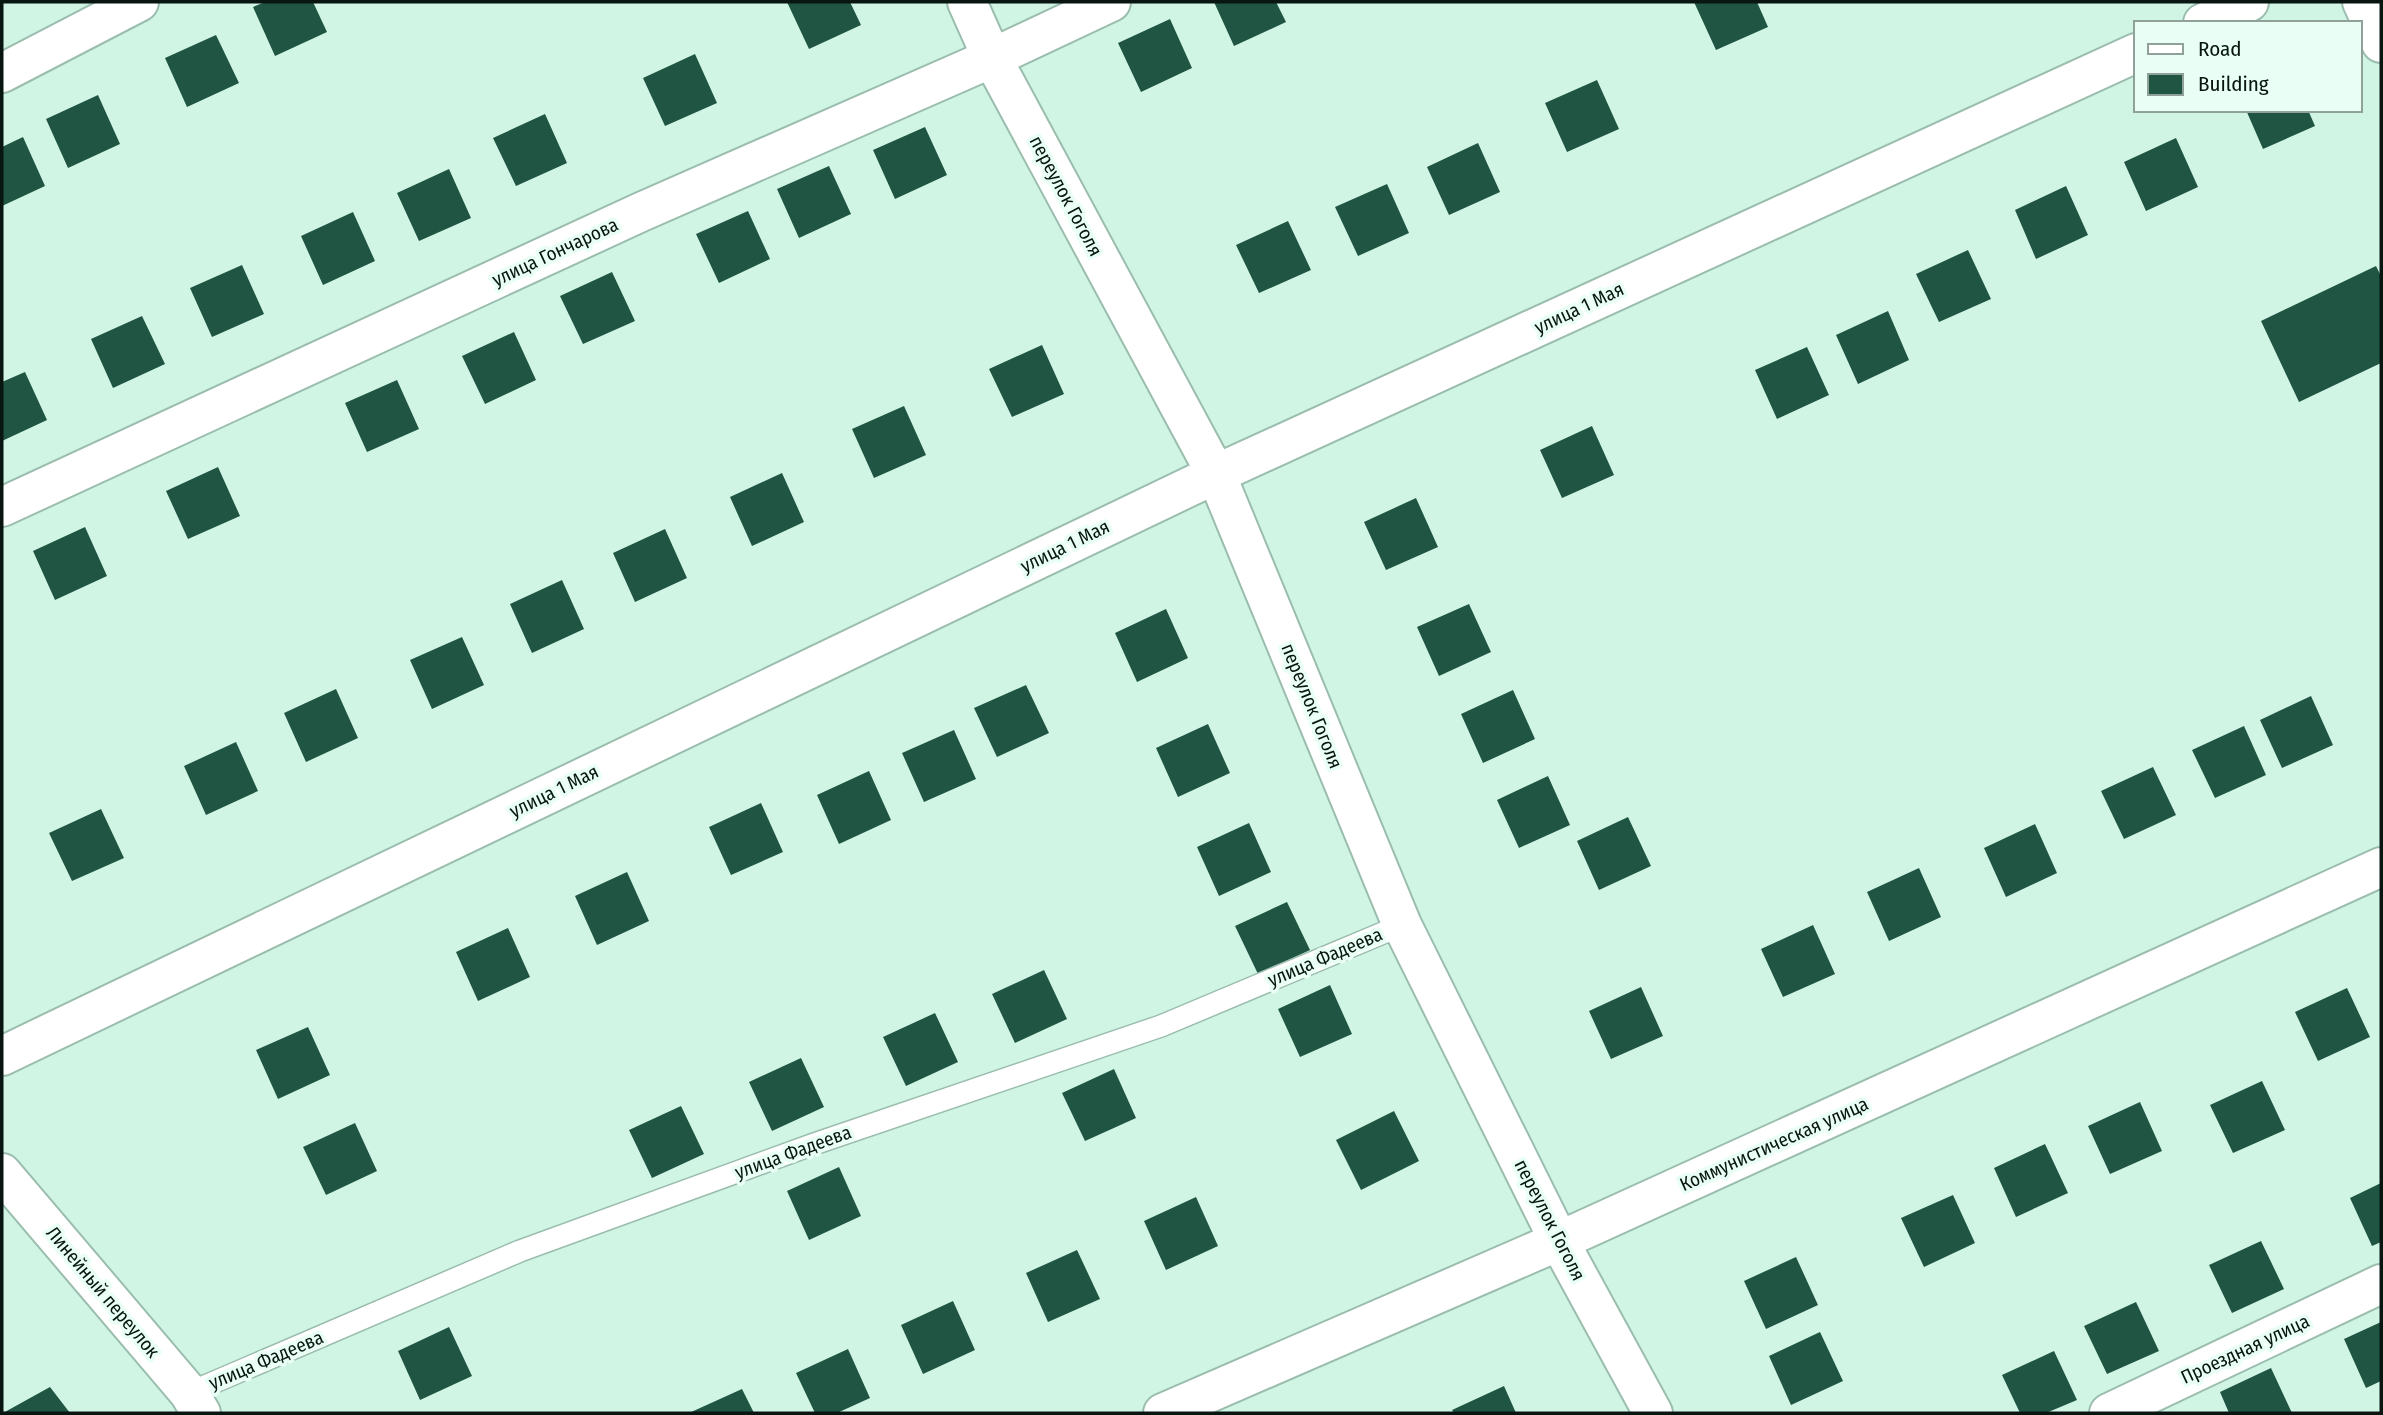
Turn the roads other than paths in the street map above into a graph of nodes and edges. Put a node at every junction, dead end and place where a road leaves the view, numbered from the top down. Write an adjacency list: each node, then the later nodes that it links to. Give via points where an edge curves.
1 (139, 2): 10 (street)
2 (967, 2): 9 (street, переулок Гоголя)
3 (1111, 2): 9 (street, улица Гончарова)
4 (2249, 2): 6 (street)
5 (2362, 2): 7 (street)
6 (2207, 21)
7 (2381, 43)
8 (2134, 55): 11 (street, улица 1 Мая)
9 (992, 58): 11 (street, переулок Гоголя); 12 (street, улица Гончарова, via 641,212)
10 (2, 73)
11 (1216, 474): 14 (street, переулок Гоголя); 15 (street, улица 1 Мая)
12 (2, 507)
13 (2381, 867): 17 (street, Коммунистическая улица)
14 (1402, 925): 17 (street, переулок Гоголя); 19 (lane, улица Фадеева, via 1161,1026 814,1144 520,1251)
15 (2, 1056)
16 (2, 1173): 19 (street, Линейный переулок)
17 (1559, 1241): 20 (street, Коммунистическая улица); 21 (street, переулок Гоголя)
18 (2381, 1284): 22 (street, Проездная улица)
19 (195, 1403)
20 (1164, 1413)
21 (1653, 1413)
22 (2109, 1413)

